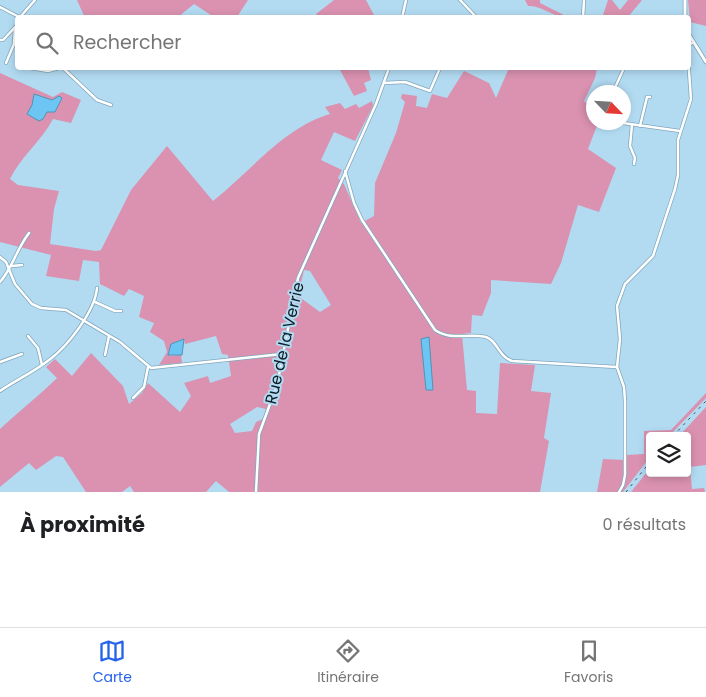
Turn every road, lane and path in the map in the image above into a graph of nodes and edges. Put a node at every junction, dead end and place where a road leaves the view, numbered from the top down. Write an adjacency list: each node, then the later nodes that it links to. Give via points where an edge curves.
1 (35, 0): 8 (street)
2 (406, 0): 9 (street)
3 (460, 0): 10 (street)
4 (584, 0): 11 (street)
5 (685, 0): 12 (street)
6 (0, 7): 7 (street)
7 (17, 15)
8 (23, 15)
9 (403, 15)
10 (474, 15)
11 (583, 15)
12 (685, 15)
13 (15, 28): 14 (street); 17 (street, via 14,44)
14 (0, 40)
15 (692, 43): 16 (street)
16 (706, 62)
17 (6, 63)
18 (63, 70): 26 (street, via 97,100)
19 (388, 70): 23 (street, Rue de la Verrie)
20 (439, 70): 23 (street, via 430,91 405,82)
21 (623, 70): 24 (street)
22 (689, 70): 29 (street, via 691,99)
23 (384, 83): 31 (street, Rue de la Verrie)
24 (616, 85)
25 (650, 97): 28 (street, via 647,96)
26 (111, 105)
27 (632, 125): 28 (street); 30 (street, via 630,146)
28 (640, 126): 29 (street)
29 (680, 131): 49 (street, via 677,182 657,247 647,263 625,284 617,306 620,340)
30 (634, 164)
31 (345, 171): 44 (street, Rue de la Verrie, via 298,278); 49 (street, via 362,220 435,330 447,336 487,337 500,354 512,361)
32 (29, 233): 35 (street, via 18,248)
33 (0, 257): 35 (street)
34 (22, 264): 35 (street)
35 (10, 268): 36 (street); 40 (street, via 20,289 36,306 59,309)
36 (0, 282)
37 (97, 288): 38 (street)
38 (95, 302): 39 (street); 40 (street)
39 (121, 311)
40 (82, 320): 42 (street); 47 (street, via 70,338)
41 (28, 336): 47 (street, via 38,348)
42 (109, 336): 45 (street); 48 (street)
43 (22, 354): 46 (street)
44 (283, 354): 48 (street, via 158,369); 52 (street, Rue de la Verrie, via 275,394 259,434)
45 (104, 355)
46 (0, 362)
47 (42, 365): 50 (street)
48 (148, 367): 51 (street, via 144,387)
49 (617, 367): 53 (street, via 625,401 625,475)
50 (0, 391)
51 (133, 398)
52 (256, 492)
53 (619, 492)

